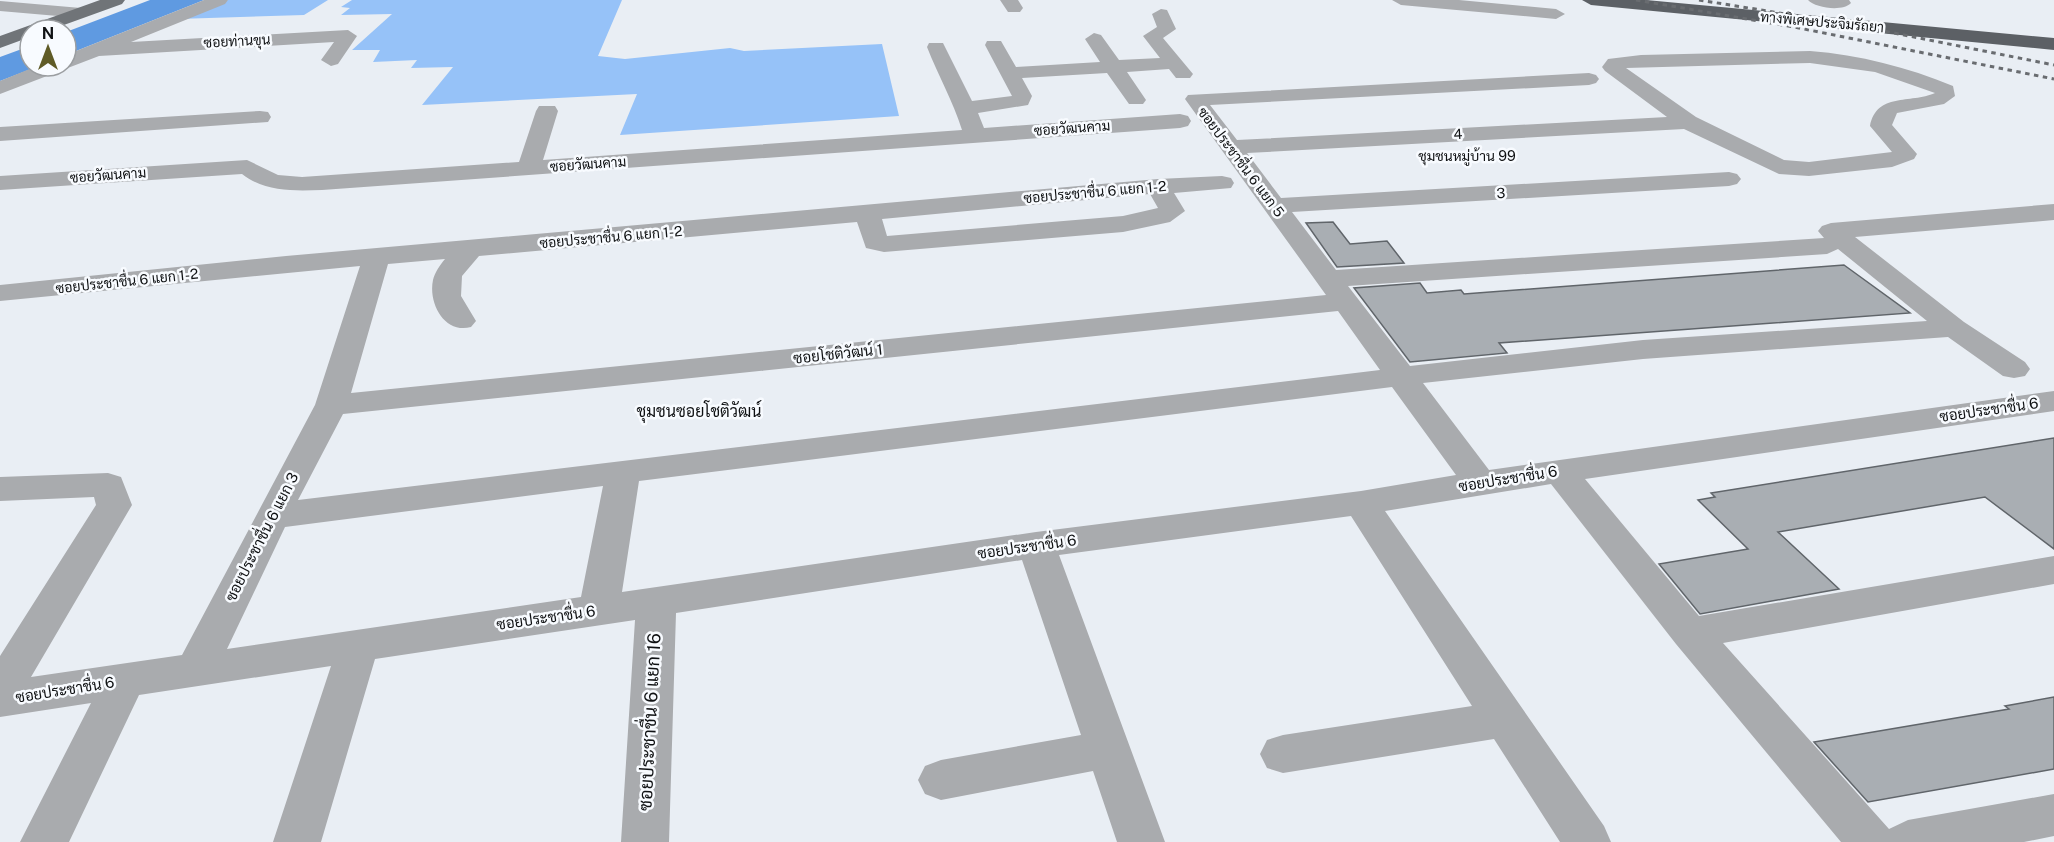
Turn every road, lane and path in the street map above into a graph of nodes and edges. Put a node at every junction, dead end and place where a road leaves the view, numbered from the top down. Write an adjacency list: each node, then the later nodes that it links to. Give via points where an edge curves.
1 (116, 0): 10 (main road)
2 (219, 0): 20 (street)
3 (1401, 0): 9 (street)
4 (1591, 0): 17 (highway, ทางพิเศษประจิมรัถยา)
5 (1696, 0): 13 (highway, ทางพิเศษประจิมรัถยา)
6 (1817, 0): 8 (street)
7 (1, 3): 10 (street)
8 (1842, 3)
9 (1562, 12)
10 (81, 13): 12 (main road)
11 (1161, 14): 23 (street, via 1167,29 1152,36)
12 (66, 18)
13 (2054, 31)
14 (18, 35): 16 (main road)
15 (1094, 39): 24 (street)
16 (0, 42)
17 (2054, 44)
18 (994, 45): 25 (street)
19 (936, 47): 31 (street)
20 (96, 50): 21 (street); 22 (street, ซอยท่านขุน, via 348,36)
21 (78, 57)
22 (331, 60)
23 (1174, 63): 24 (street); 28 (street)
24 (1113, 66): 25 (street); 30 (street)
25 (1009, 73): 31 (street, via 1021,101)
26 (25, 78): 29 (street)
27 (1589, 79): 39 (street, ซอยประชาชื่น 6 แยก 5, via 1196,99)
28 (1191, 83)
29 (0, 88)
30 (1136, 100)
31 (966, 108): 37 (street)
32 (548, 111): 40 (street)
33 (260, 117): 36 (street)
34 (1180, 122): 37 (street, ซอยวัฒนคาม)
35 (1688, 122): 35 (street, via 1621,75 1612,67 1614,63 1832,58 1946,90 1945,96 1937,100 1890,108 1881,126 1906,154 1892,160 1809,169 1779,167); 39 (street, 4)
36 (0, 134)
37 (975, 135): 40 (street, ซอยวัฒนคาม)
38 (204, 141): 41 (street)
39 (1229, 147): 46 (street, ซอยประชาชื่น 6 แยก 5)
40 (530, 168): 41 (street, ซอยวัฒนคาม, via 284,184 262,178 247,167)
41 (169, 170): 43 (street, ซอยวัฒนคาม)
42 (1729, 179): 46 (street, 3)
43 (0, 183)
44 (1222, 183): 45 (street, ซอยประชาชื่น 6 แยก 1-2)
45 (1158, 186): 48 (street, ซอยประชาชื่น 6 แยก 1-2); 48 (street, via 1172,211 1123,224 878,244)
46 (1274, 206): 52 (street, ซอยประชาชื่น 6 แยก 5)
47 (2054, 212): 55 (street, via 1831,231)
48 (868, 213): 50 (street, ซอยประชาชื่น 6 แยก 1-2)
49 (1827, 246): 52 (street, ซอยโชติวัฒน์ 1)
50 (471, 249): 51 (street, ซอยประชาชื่น 6 แยก 1-2); 54 (street, via 451,269 446,282 447,298)
51 (376, 257): 53 (street, ซอยประชาชื่น 6 แยก 1-2); 59 (street, ซอยประชาชื่น 6 แยก 3)
52 (1337, 291): 57 (street, ซอยประชาชื่น 6 แยก 5); 59 (street, ซอยโชติวัฒน์ 1)
53 (0, 293)
54 (461, 321)
55 (1954, 328): 56 (street); 57 (street, via 1606,354)
56 (2014, 369)
57 (1401, 377): 61 (street); 62 (street, ซอยประชาชื่น 6 แยก 5)
58 (2054, 400): 60 (street, ซอยประชาชื่น 6)
59 (331, 405): 65 (street, ซอยประชาชื่น 6 แยก 3)
60 (1559, 471): 62 (street, ซอยประชาชื่น 6); 70 (street)
61 (623, 472): 65 (street); 69 (street)
62 (1480, 483): 64 (street, ซอยประชาชื่น 6)
63 (0, 489): 74 (street, via 108,485 114,505)
64 (1361, 503): 66 (street, ซอยประชาชื่น 6); 76 (street)
65 (272, 516): 72 (street, ซอยประชาชื่น 6 แยก 3)
66 (1036, 545): 68 (street, ซอยประชาชื่น 6); 77 (street)
67 (2054, 570): 70 (street)
68 (656, 602): 69 (street, ซอยประชาชื่น 6); 83 (street, ซอยประชาชื่น 6 แยก 16)
69 (599, 610): 71 (street, ซอยประชาชื่น 6)
70 (1690, 633): 86 (street)
71 (358, 646): 72 (street, ซอยประชาชื่น 6); 82 (street)
72 (196, 670): 73 (street, ซอยประชาชื่น 6)
73 (124, 681): 75 (street, ซอยประชาชื่น 6); 81 (street)
74 (0, 693)
75 (0, 699)
76 (1505, 719): 78 (street); 85 (street)
77 (1109, 749): 79 (street); 84 (street)
78 (1283, 754)
79 (941, 780)
80 (2054, 815): 87 (street)
81 (44, 842)
82 (297, 842)
83 (645, 842)
84 (1142, 842)
85 (1587, 842)
86 (1871, 842)
87 (1908, 842)

